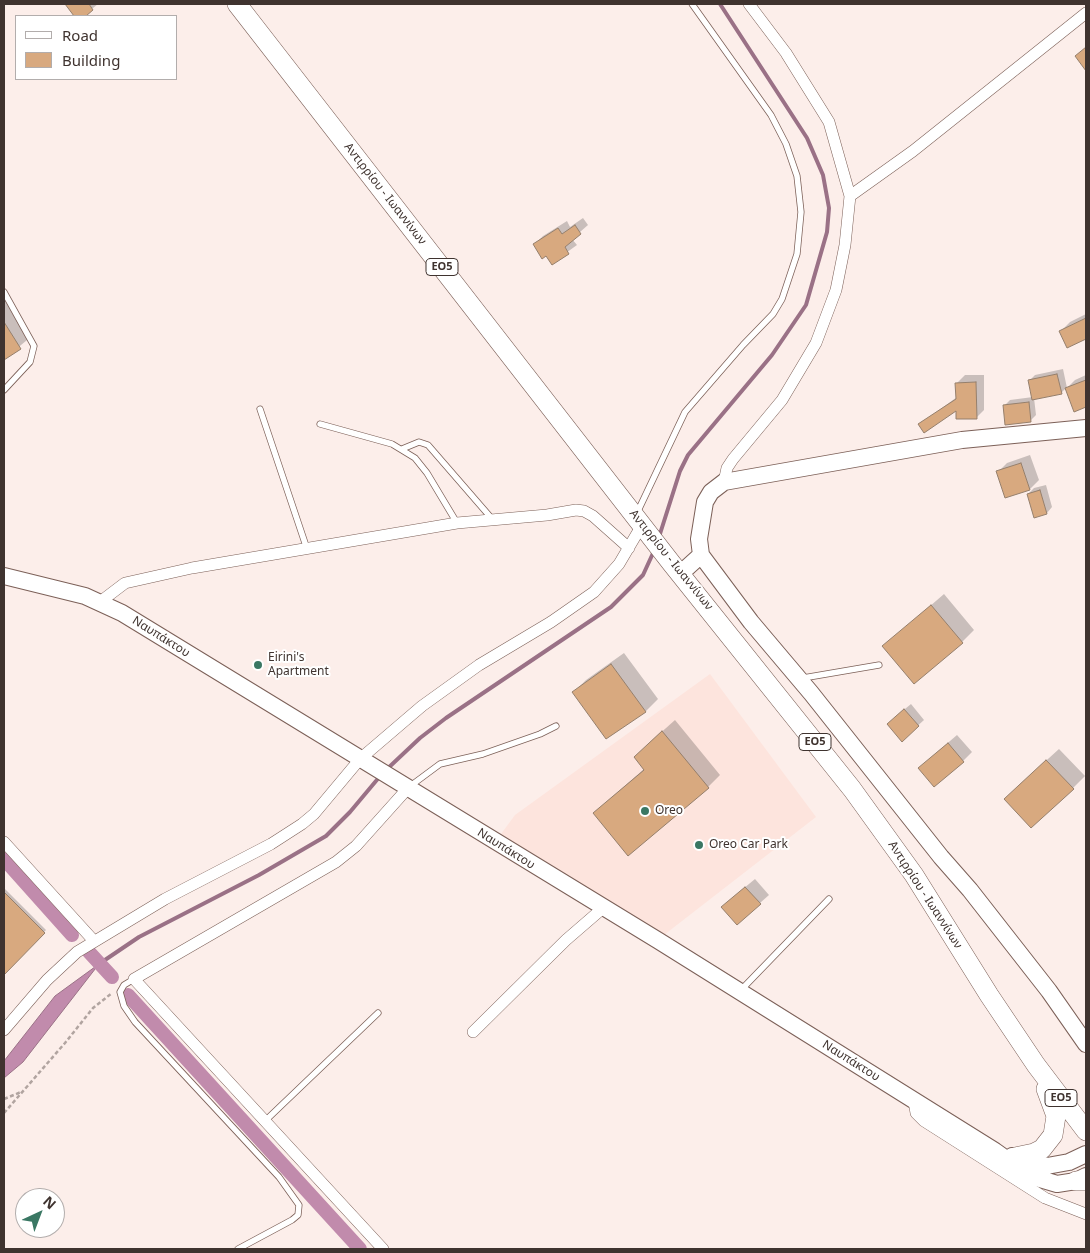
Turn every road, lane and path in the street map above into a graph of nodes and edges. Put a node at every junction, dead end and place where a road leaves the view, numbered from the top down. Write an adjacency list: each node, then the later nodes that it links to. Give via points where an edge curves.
1 (237, 4): 15 (main road, Αντιρρίου - Ιωαννίνων / ΕΟ5)
2 (692, 4): 15 (lane, via 771,115 786,144 797,176 799,194 797,254 773,314 685,412)
3 (749, 4): 5 (street, via 791,61 829,122)
4 (1086, 13): 5 (street, via 913,151)
5 (850, 196): 12 (street, via 836,290 816,343 782,400 727,468)
6 (4, 292): 7 (lane, via 34,346 30,362)
7 (4, 390)
8 (260, 409): 17 (lane)
9 (320, 424): 11 (lane)
10 (1086, 428): 12 (main road, via 962,440)
11 (402, 449): 13 (lane, via 419,442 428,445); 14 (lane, via 415,458 427,473)
12 (724, 482): 18 (main road, via 711,492 705,502 699,539)
13 (493, 520): 14 (street); 16 (street, via 582,510 596,518)
14 (457, 523): 17 (street)
15 (641, 524): 16 (street); 19 (main road, Αντιρρίου - Ιωαννίνων / ΕΟ5)
16 (629, 548): 25 (street, via 605,580 585,599 479,665 422,706)
17 (307, 549): 21 (street, via 125,583)
18 (701, 555): 19 (main road); 23 (main road, via 769,646)
19 (676, 569): 38 (main road, Αντιρρίου - Ιωαννίνων / ΕΟ5, via 774,690 896,850)
20 (4, 576): 21 (main road, Ναυπάκτου)
21 (100, 602): 25 (main road, Ναυπάκτου)
22 (879, 665): 23 (lane)
23 (798, 679): 37 (main road, via 983,906)
24 (556, 726): 26 (lane, via 483,754 440,764)
25 (364, 761): 26 (main road, Ναυπάκτου); 30 (street, via 314,814 288,834)
26 (408, 788): 29 (main road, Ναυπάκτου); 31 (street, via 356,846 336,862)
27 (4, 842): 30 (street)
28 (829, 899): 33 (lane)
29 (603, 908): 33 (main road, Ναυπάκτου); 36 (street)
30 (94, 941): 35 (street, via 56,970)
31 (134, 979): 32 (lane); 43 (street)
32 (120, 989): 39 (path, via 100,1000); 50 (lane, via 124,1006 135,1022 297,1199 299,1211 292,1220)
33 (739, 992): 41 (main road, Ναυπάκτου)
34 (378, 1013): 43 (lane)
35 (4, 1030)
36 (473, 1032)
37 (1086, 1044)
38 (1036, 1064): 44 (main road, Αντιρρίου - Ιωαννίνων / ΕΟ5); 47 (main road, via 1052,1102 1056,1126 1042,1149)
39 (21, 1092): 40 (path); 42 (path)
40 (4, 1099)
41 (914, 1101): 45 (main road, Ναυπάκτου); 49 (street, via 916,1113 924,1121 1045,1198)
42 (4, 1113)
43 (265, 1121): 51 (street)
44 (1086, 1130)
45 (995, 1151): 47 (main road, Ναυπάκτου); 48 (main road, Ναυπάκτου, via 1038,1179 1057,1184)
46 (1086, 1154): 47 (main road, Ναυπάκτου, via 1069,1162 1047,1166)
47 (1015, 1157)
48 (1083, 1179)
49 (1086, 1214)
50 (238, 1249)
51 (383, 1249)

